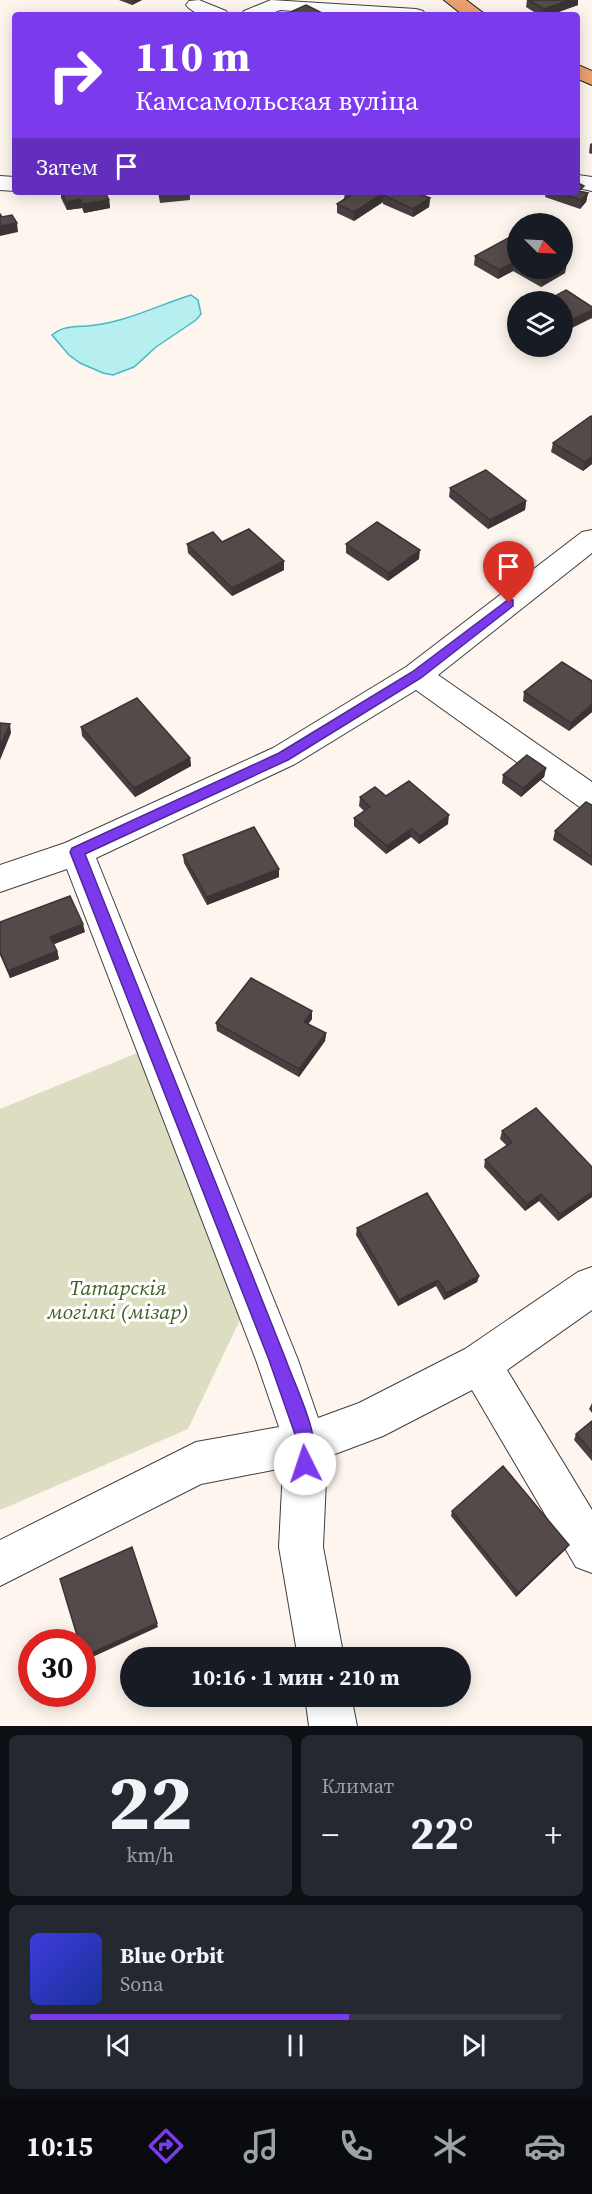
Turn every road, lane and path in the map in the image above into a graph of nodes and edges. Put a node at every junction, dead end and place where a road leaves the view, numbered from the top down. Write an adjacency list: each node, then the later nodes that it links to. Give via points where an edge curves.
1 (453, 0): 6 (main road)
2 (196, 5): 3 (street)
3 (212, 12)
4 (258, 12): 5 (street, via 278,4)
5 (378, 12)
6 (471, 12)
7 (592, 539): 8 (street)
8 (417, 675): 9 (street); 10 (street, via 284,756)
9 (592, 799)
10 (77, 852): 11 (street); 14 (street)
11 (4, 875)
12 (592, 1287): 13 (street)
13 (480, 1364): 14 (street, via 368,1421); 15 (street)
14 (306, 1443): 16 (street, via 196,1463); 17 (street, via 302,1547)
15 (592, 1551)
16 (0, 1564)
17 (319, 1647)
18 (330, 1707): 19 (street)
19 (333, 1726)

